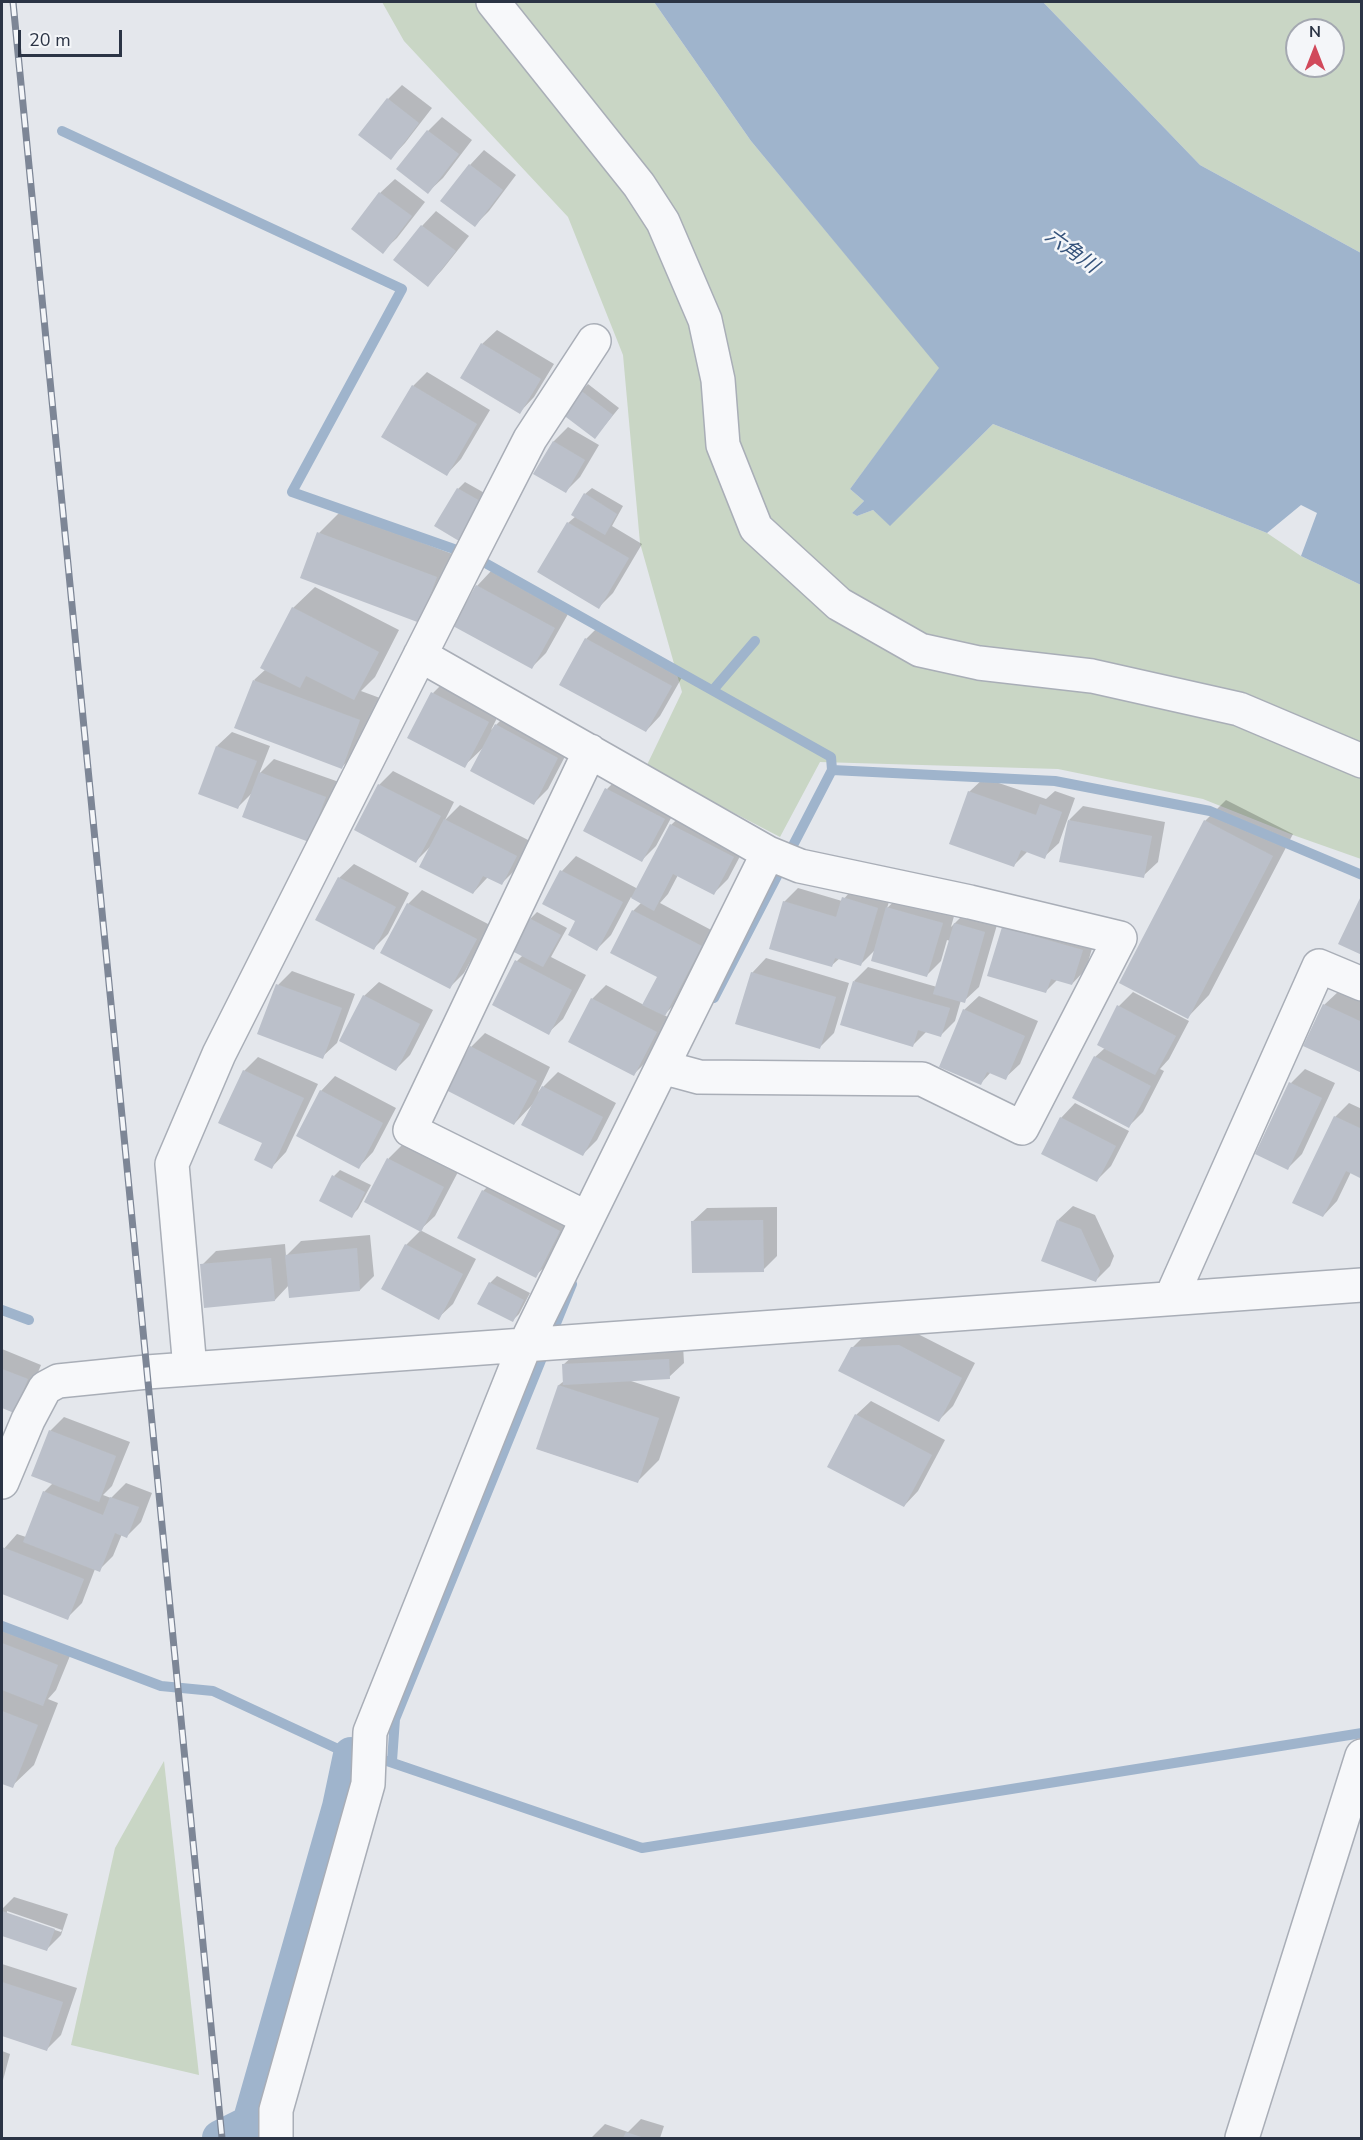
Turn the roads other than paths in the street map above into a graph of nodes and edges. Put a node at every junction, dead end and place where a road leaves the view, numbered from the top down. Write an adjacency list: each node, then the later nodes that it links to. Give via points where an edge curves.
1 (493, 2): 5 (street, via 639,185 663,222 705,320 718,380 723,445 756,528 839,604 920,650 979,663 1092,676 1239,709)
2 (594, 341): 3 (street, via 530,439)
3 (420, 655): 4 (street); 13 (street, via 219,1054 171,1164)
4 (590, 751): 6 (street); 9 (street, via 410,1130)
5 (1362, 761)
6 (782, 859): 8 (street); 8 (street, via 1120,938 1022,1128 922,1079)
7 (1362, 984): 11 (street, via 1319,966)
8 (677, 1071): 9 (street)
9 (587, 1218): 12 (street)
10 (1362, 1285): 11 (street)
11 (1171, 1298): 12 (street)
12 (542, 1344): 13 (street); 16 (street, via 370,1732 368,1784 276,2110)
13 (190, 1369): 14 (street, via 58,1381 45,1388)
14 (2, 1482)
15 (1360, 1759): 17 (street)
16 (276, 2139)
17 (1242, 2139)

